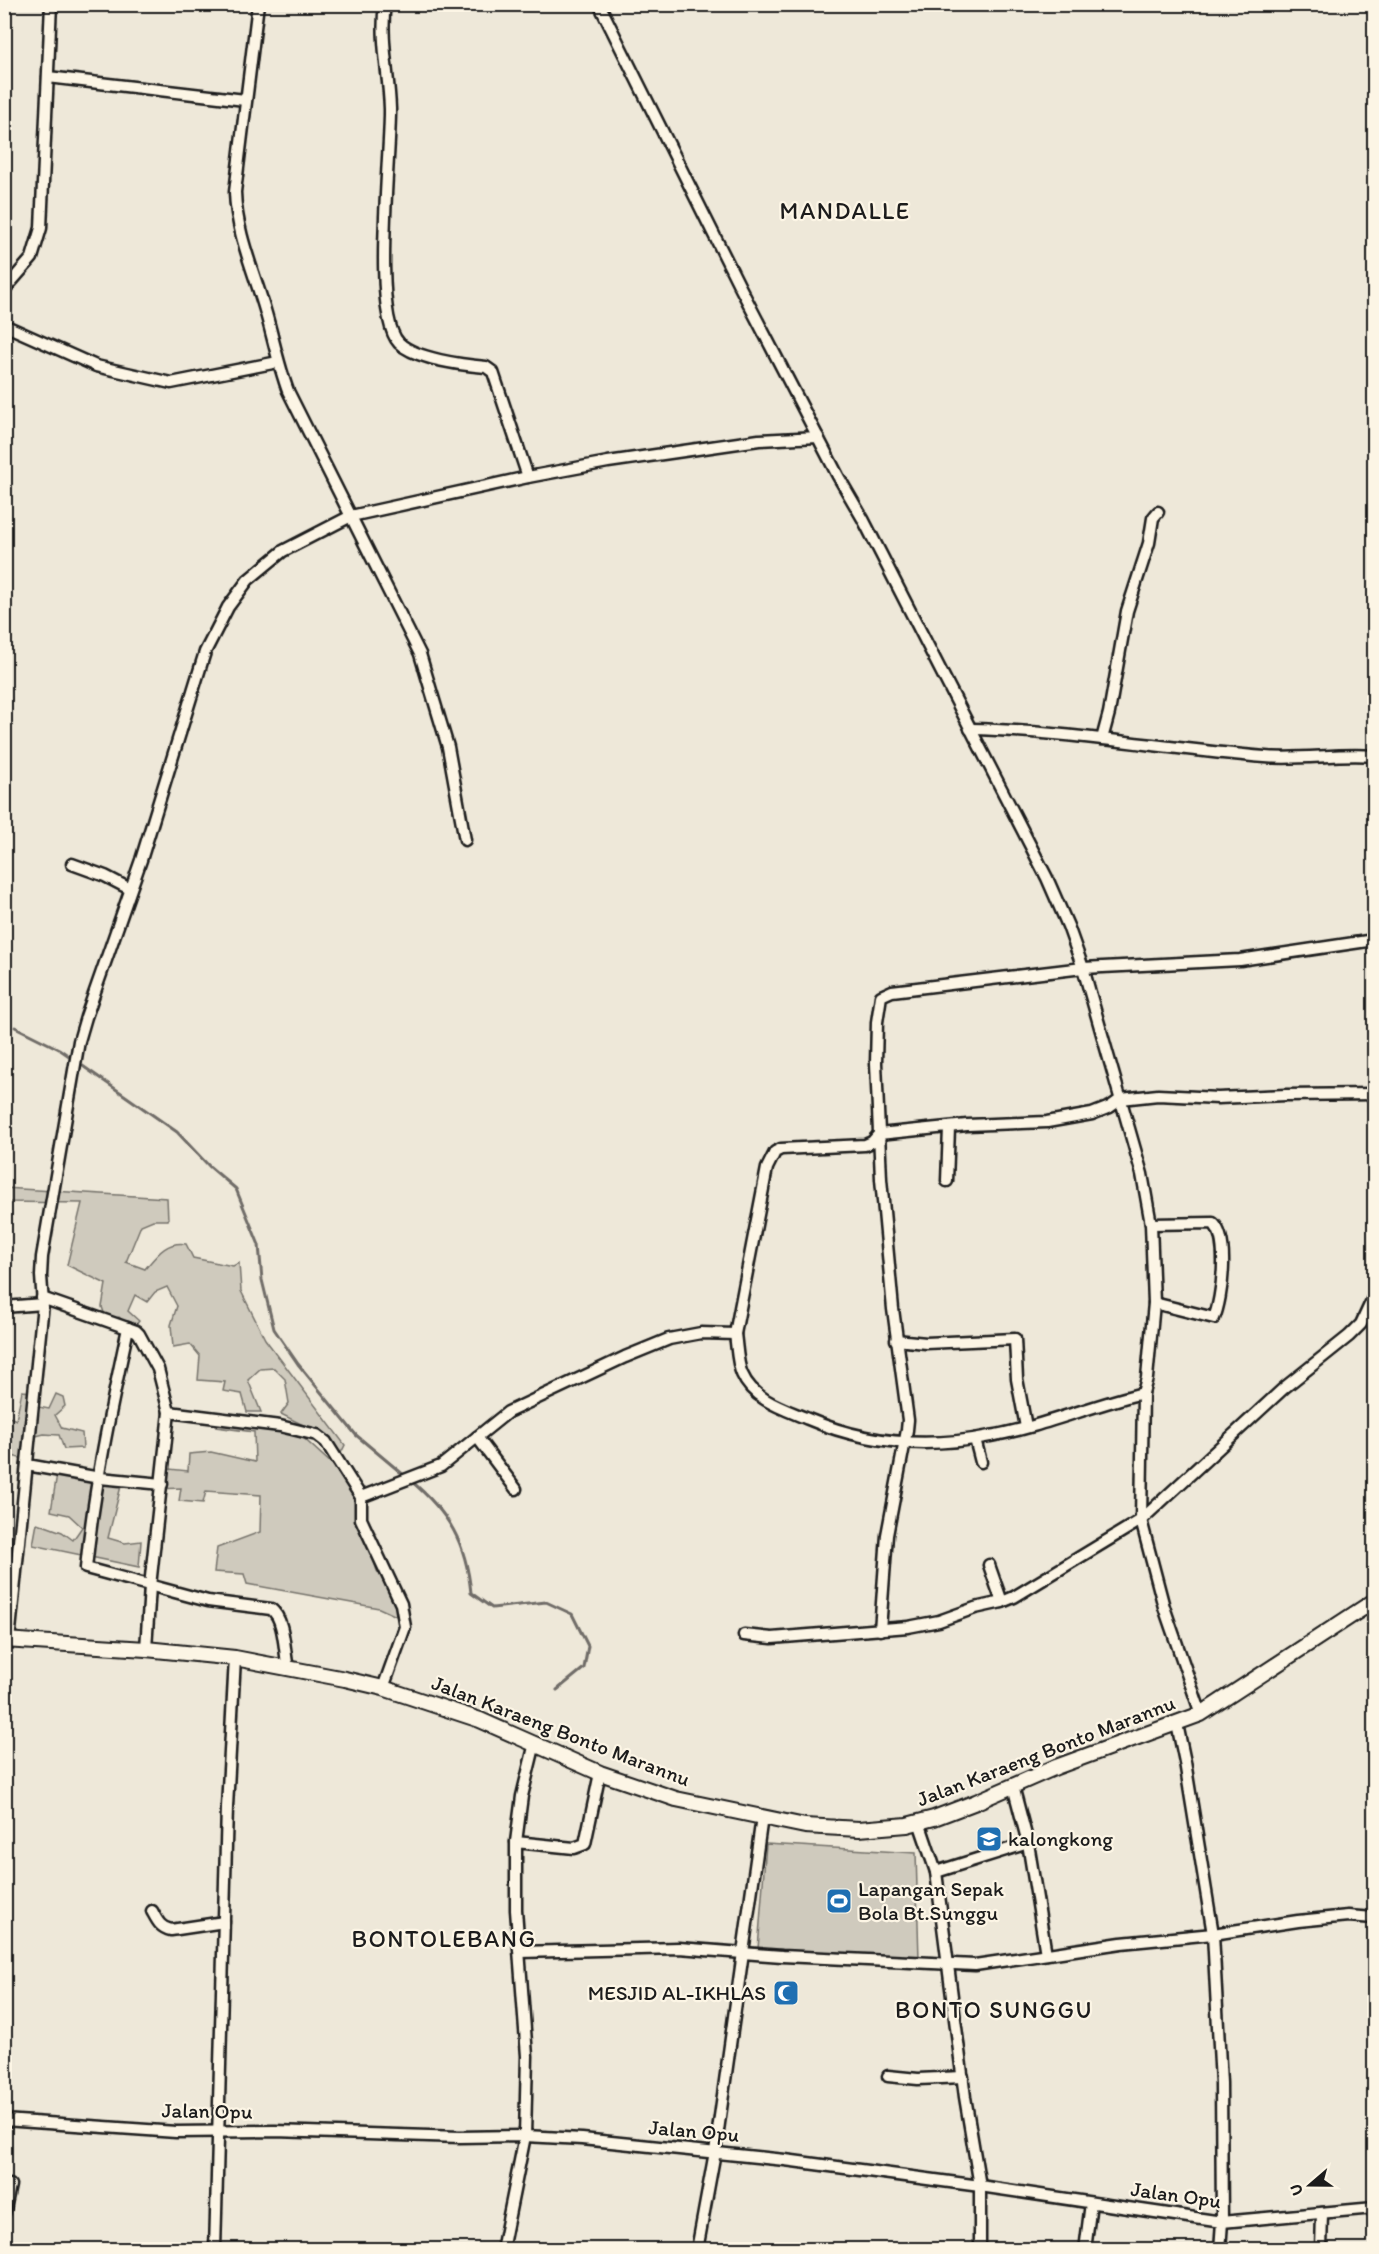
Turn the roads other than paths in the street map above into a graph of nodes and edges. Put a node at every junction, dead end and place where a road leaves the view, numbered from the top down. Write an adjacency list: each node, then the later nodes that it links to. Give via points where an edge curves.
1 (51, 4): 5 (street)
2 (258, 4): 6 (street)
3 (385, 4): 11 (street, via 390,118 385,275 390,322 400,344 420,355 486,367 493,372)
4 (599, 4): 10 (street)
5 (48, 77): 6 (street); 7 (street, via 41,228 32,258)
6 (245, 100): 9 (street, via 236,203)
7 (4, 290)
8 (4, 325): 9 (street, via 96,366 171,382)
9 (278, 362): 13 (street, via 302,421)
10 (818, 437): 11 (street, via 687,449); 14 (street)
11 (528, 477): 13 (street)
12 (1158, 512): 15 (street, via 1127,611)
13 (351, 516): 17 (street, via 420,654 448,747); 19 (street, via 283,551 260,568 228,607 206,652)
14 (970, 729): 15 (street); 21 (street, via 1047,878)
15 (1102, 739): 16 (street, via 1280,758)
16 (1374, 756)
17 (465, 840)
18 (72, 864): 19 (street)
19 (130, 889): 29 (street, via 79,1041 42,1257)
20 (1374, 940): 21 (street, via 1240,960)
21 (1083, 968): 23 (street); 25 (street, via 892,991 881,996 876,1063)
22 (1374, 1094): 23 (street, via 1218,1098 1158,1095)
23 (1121, 1099): 24 (street, via 1097,1112 1047,1122); 27 (street)
24 (949, 1128): 25 (street); 26 (street)
25 (879, 1134): 33 (street, via 865,1145 776,1152 767,1168); 34 (street)
26 (947, 1180)
27 (1151, 1224): 30 (street); 30 (street, via 1213,1223 1219,1230 1222,1260 1214,1318)
28 (1374, 1296): 47 (street, via 1361,1324 1349,1336 1284,1388)
29 (42, 1301): 31 (street); 32 (street); 42 (street)
30 (1154, 1303): 35 (street, via 1148,1378)
31 (4, 1307)
32 (128, 1328): 36 (street, via 144,1341 158,1369); 43 (street)
33 (735, 1334): 38 (street, via 701,1333 669,1339 508,1412); 40 (street, via 742,1374 758,1395 840,1431)
34 (897, 1340): 37 (street, via 926,1343 1015,1339); 40 (street, via 908,1419)
35 (1143, 1393): 37 (street); 47 (street)
36 (169, 1412): 44 (street); 46 (street, via 280,1426 317,1435 329,1446)
37 (1026, 1427): 39 (street)
38 (477, 1437): 45 (street); 46 (street, via 441,1466)
39 (975, 1439): 40 (street); 41 (street)
40 (903, 1444): 52 (street, via 887,1535)
41 (981, 1462)
42 (27, 1465): 43 (street); 54 (street)
43 (100, 1478): 44 (street); 49 (street, via 86,1568)
44 (162, 1484): 49 (street)
45 (516, 1489)
46 (361, 1497): 58 (street, via 364,1526 404,1618 405,1627)
47 (1141, 1520): 51 (street); 59 (street, via 1164,1607)
48 (989, 1565): 51 (street)
49 (150, 1586): 55 (street); 57 (street, via 271,1609 283,1626)
50 (1374, 1600): 59 (main road, Jalan Karaeng Bonto Marannu)
51 (1002, 1602): 52 (street, via 939,1621)
52 (880, 1630): 53 (street, via 772,1638)
53 (744, 1635)
54 (7, 1641): 55 (main road, Jalan Karaeng Bonto Marannu)
55 (146, 1649): 56 (main road, Jalan Karaeng Bonto Marannu)
56 (235, 1658): 57 (main road, Jalan Karaeng Bonto Marannu); 71 (street)
57 (288, 1668): 58 (main road, Jalan Karaeng Bonto Marannu)
58 (383, 1688): 61 (main road, Jalan Karaeng Bonto Marannu)
59 (1201, 1714): 60 (main road, Jalan Karaeng Bonto Marannu)
60 (1177, 1724): 63 (main road, Jalan Karaeng Bonto Marannu); 72 (street)
61 (535, 1743): 62 (main road, Jalan Karaeng Bonto Marannu); 66 (street)
62 (600, 1773): 64 (main road, Jalan Karaeng Bonto Marannu, via 676,1799); 66 (street, via 585,1844 574,1848)
63 (1014, 1786): 65 (main road, Jalan Karaeng Bonto Marannu); 67 (street)
64 (762, 1817): 65 (main road, Jalan Karaeng Bonto Marannu, via 844,1829); 74 (street)
65 (919, 1822): 68 (street)
66 (516, 1842): 73 (street)
67 (1028, 1843): 68 (street); 75 (street)
68 (936, 1872): 76 (street)
69 (152, 1911): 71 (street, via 160,1924 171,1930)
70 (1374, 1918): 72 (street, via 1337,1917)
71 (224, 1922): 80 (street)
72 (1213, 1934): 75 (street); 89 (street, via 1221,2082)
73 (520, 1952): 74 (street, via 679,1948); 81 (street, via 527,2056)
74 (744, 1953): 76 (street); 82 (street)
75 (1046, 1954): 76 (street, via 975,1965)
76 (949, 1964): 78 (street)
77 (888, 2076): 78 (street)
78 (963, 2077): 84 (street)
79 (4, 2120): 80 (street, Jalan Opu)
80 (218, 2132): 81 (street, Jalan Opu); 90 (street)
81 (525, 2136): 82 (street, Jalan Opu); 91 (street)
82 (715, 2152): 84 (street, Jalan Opu); 92 (street)
83 (10, 2185): 88 (street)
84 (980, 2186): 85 (street, Jalan Opu); 93 (street)
85 (1091, 2203): 89 (street, Jalan Opu); 94 (street)
86 (1374, 2208): 87 (street, Jalan Opu)
87 (1322, 2213): 89 (street, Jalan Opu); 96 (street)
88 (4, 2214)
89 (1222, 2222): 95 (street)
90 (215, 2250)
91 (502, 2250)
92 (697, 2250)
93 (980, 2250)
94 (1085, 2250)
95 (1220, 2250)
96 (1321, 2250)

